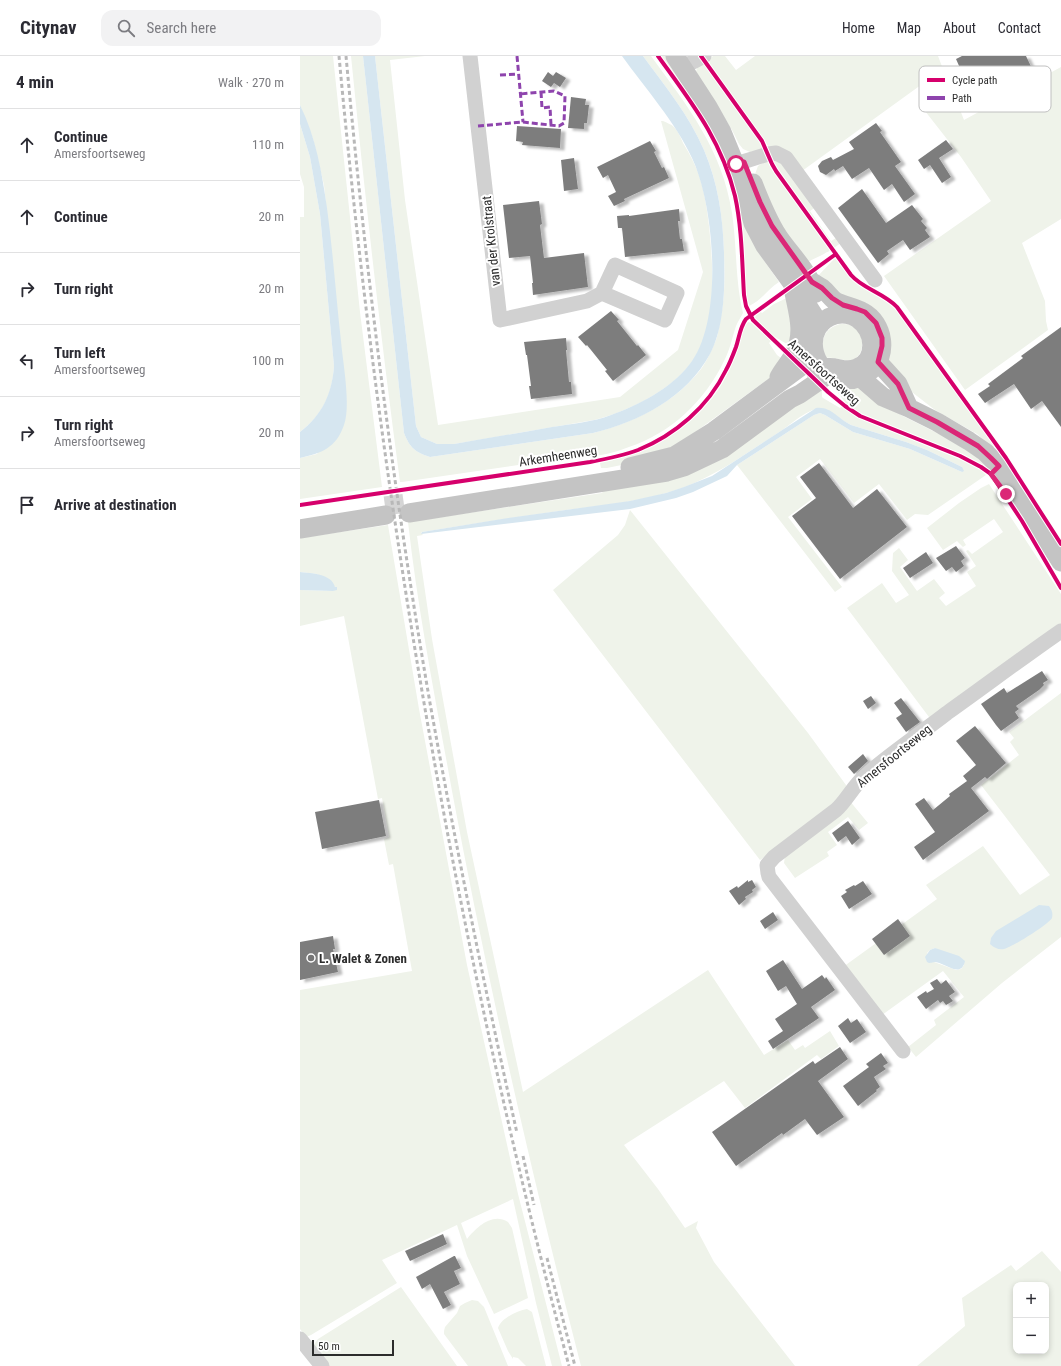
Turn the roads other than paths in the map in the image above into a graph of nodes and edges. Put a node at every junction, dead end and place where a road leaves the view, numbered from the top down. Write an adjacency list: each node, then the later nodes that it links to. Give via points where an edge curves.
1 (470, 56): 7 (street, van der Krolstraat, via 500,320 587,301)
2 (704, 56): 3 (street)
3 (683, 67): 4 (main road)
4 (740, 163): 5 (street, via 776,153 786,158); 6 (main road, via 753,223 765,246); 8 (main road, via 772,226 812,282 832,298)
5 (875, 280)
6 (791, 282): 8 (main road); 11 (main road, via 800,316 800,336 794,354)
7 (602, 293): 7 (street, via 614,265 677,293 665,320)
8 (833, 315): 9 (main road, via 814,340); 10 (main road, via 857,309 865,312 876,323 882,338 882,346)
9 (822, 366): 10 (main road, via 846,370 862,365); 11 (main road, Arkemheenweg, via 788,377); 11 (main road, Arkemheenweg, via 796,389 790,399 722,449 678,469 407,508 602,473 674,456 714,431)
10 (870, 367): 14 (main road, via 898,384 909,408 969,441 991,458)
11 (774, 385)
12 (300, 519): 13 (main road, via 386,511)
13 (300, 529)
14 (1061, 562)
15 (1061, 632): 16 (street, Amersfoortseweg, via 1023,657 864,776 844,803 767,865 770,877)
16 (903, 1051)
17 (300, 1338): 18 (street)
18 (322, 1366)

